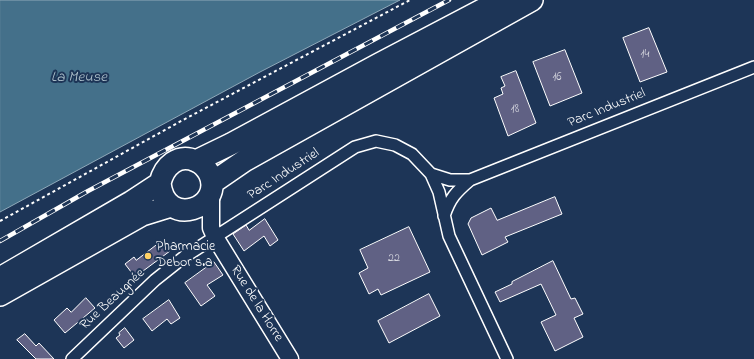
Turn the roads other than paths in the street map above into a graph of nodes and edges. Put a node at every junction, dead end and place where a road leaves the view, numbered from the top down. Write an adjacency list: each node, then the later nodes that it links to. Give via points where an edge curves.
1 (501, 0): 4 (highway)
2 (532, 0): 8 (highway, via 244,161)
3 (754, 67): 6 (street, Parc Industriel)
4 (196, 161): 7 (highway, via 180,159 172,162 166,168); 8 (highway, via 207,170)
5 (431, 174): 6 (street, Parc Industriel, via 450,180); 10 (street, Parc Industriel, via 439,192); 11 (street, Parc Industriel, via 412,154 395,145 376,141 355,147)
6 (470, 180): 10 (street, Parc Industriel, via 456,192)
7 (160, 183): 9 (highway, via 165,200); 12 (highway)
8 (211, 188): 9 (highway, via 206,201 199,207); 11 (street)
9 (178, 208): 11 (street); 13 (highway, via 142,215)
10 (444, 216): 16 (street, Parc Industriel, via 449,236)
11 (213, 232): 14 (street, Rue Beaugnée, via 155,280); 15 (street, Rue de la Horre)
12 (0, 278)
13 (0, 295)
14 (72, 359)
15 (290, 359)
16 (507, 359)

